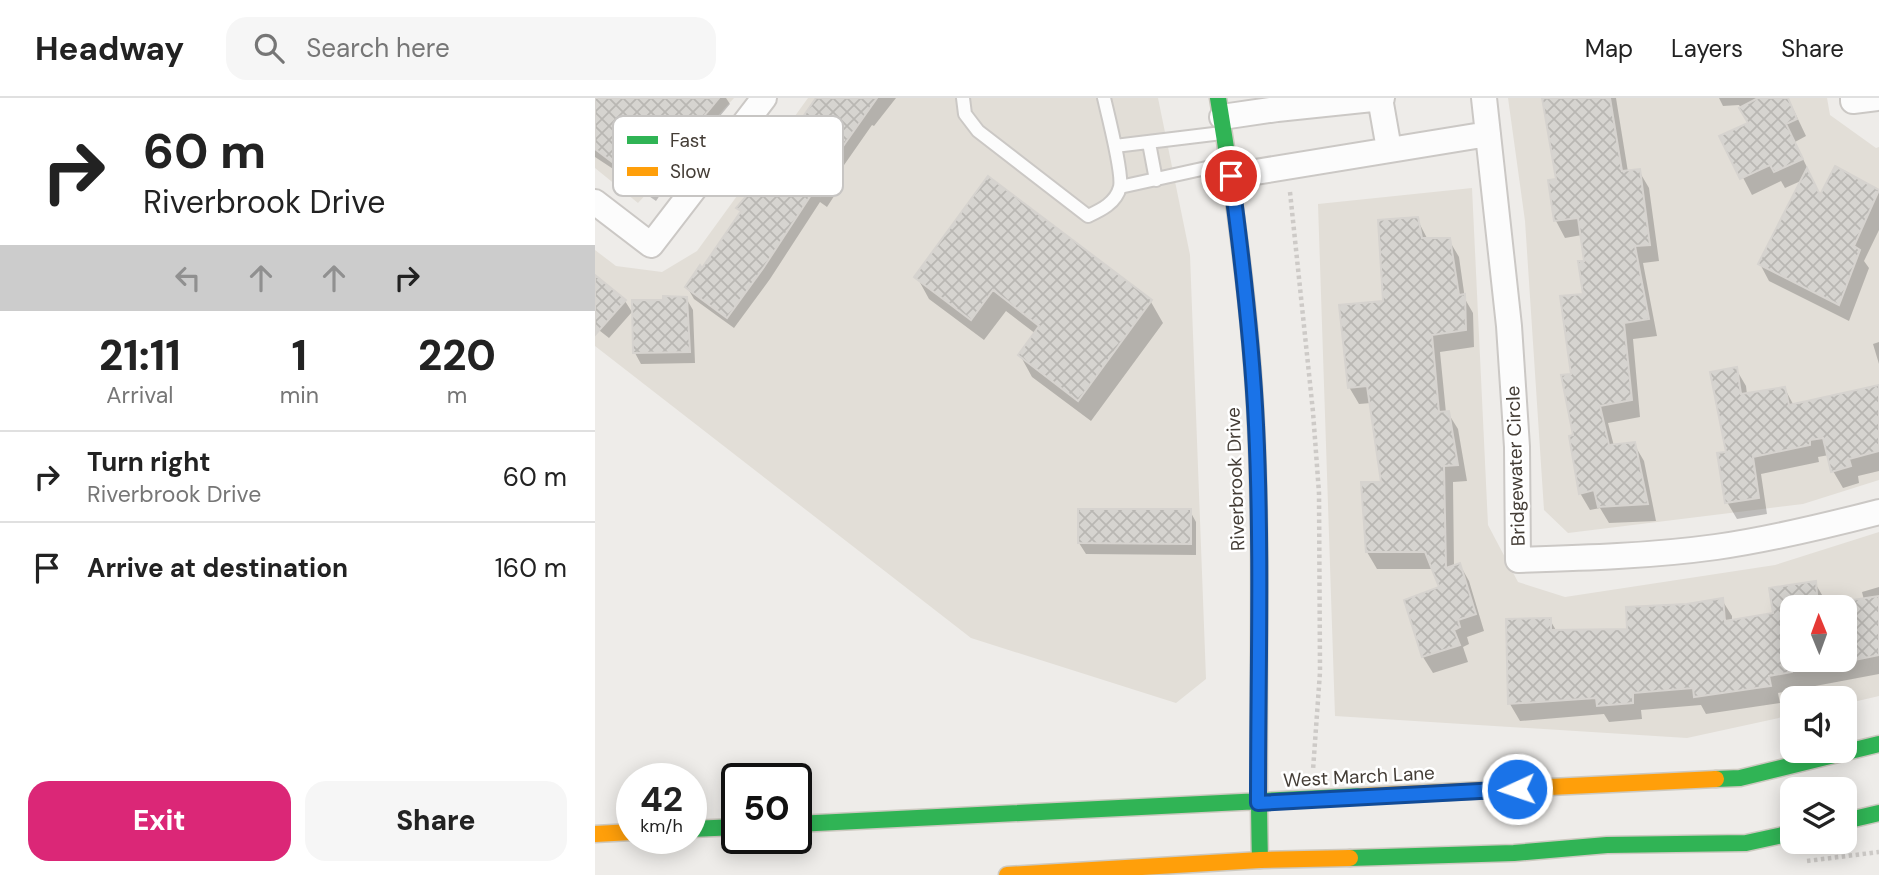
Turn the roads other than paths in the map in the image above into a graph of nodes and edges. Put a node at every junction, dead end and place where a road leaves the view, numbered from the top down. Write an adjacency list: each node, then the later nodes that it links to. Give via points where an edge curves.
1 (764, 98): 8 (street)
2 (963, 98): 16 (lane, via 965,114 978,131 1088,216 1106,208)
3 (1104, 98): 12 (lane)
4 (1381, 98): 9 (street); 13 (street)
5 (1484, 98): 10 (street, Bridgewater Circle)
6 (1853, 98): 7 (street)
7 (1877, 98)
8 (750, 116)
9 (1221, 116): 11 (lane); 14 (street, Riverbrook Drive)
10 (1488, 134): 13 (street); 19 (street, Bridgewater Circle, via 1509,326 1518,560 1716,547)
11 (1149, 143): 12 (lane); 15 (lane)
12 (1115, 146): 16 (lane)
13 (1389, 149): 14 (street, via 1287,168)
14 (1230, 169): 15 (lane); 21 (street, Riverbrook Drive, via 1256,425)
15 (1156, 180): 16 (lane)
16 (1120, 187)
17 (689, 196): 18 (street, via 651,245)
18 (595, 202)
19 (1879, 512)
20 (1879, 744): 21 (street, West March Lane, via 1740,778)
21 (1258, 803): 24 (street, West March Lane); 28 (street, Riverbrook Drive)
22 (1879, 813): 23 (street)
23 (1857, 818)
24 (812, 823)
25 (616, 833): 26 (street)
26 (595, 834)
27 (1780, 836): 28 (street, via 1746,843)
28 (1260, 860): 29 (street)
29 (1007, 875)

